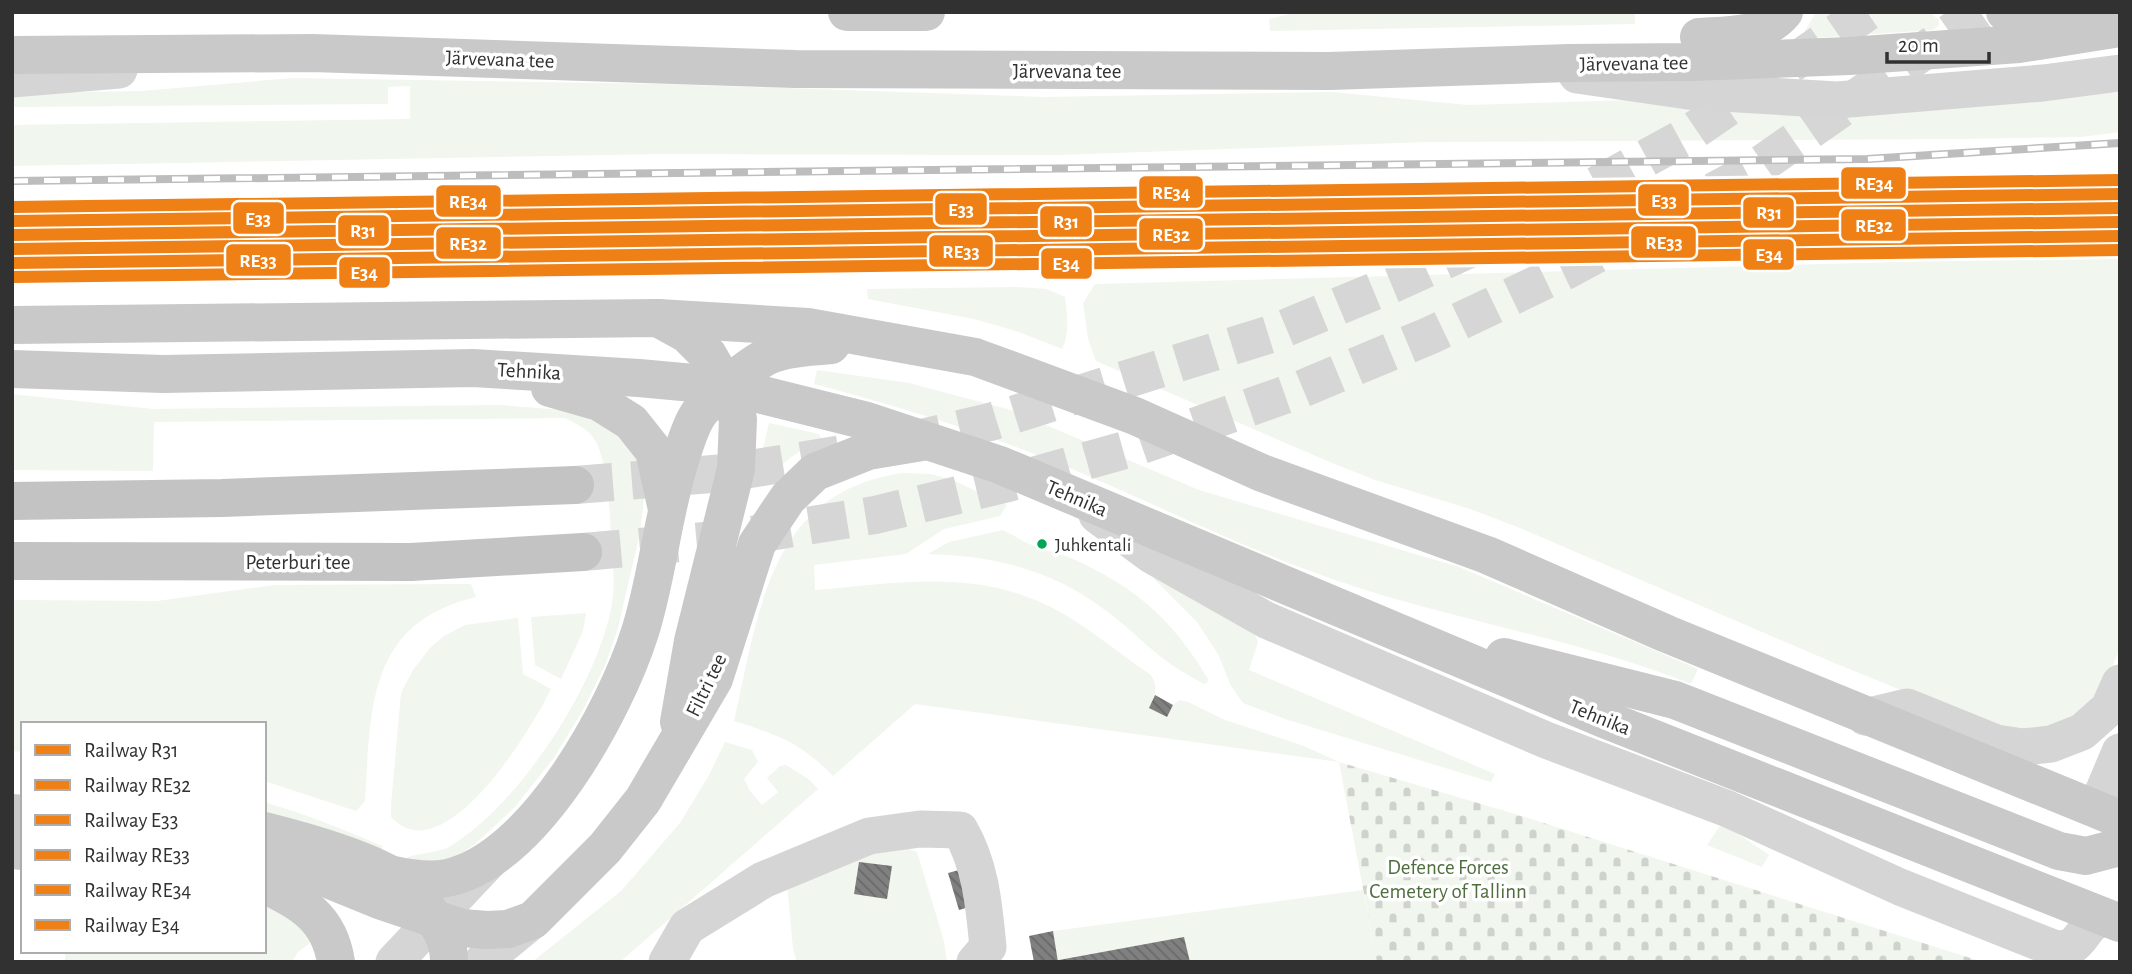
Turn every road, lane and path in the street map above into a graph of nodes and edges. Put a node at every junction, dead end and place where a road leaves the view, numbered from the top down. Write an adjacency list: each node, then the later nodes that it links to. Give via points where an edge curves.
1 (846, 12): 2 (main road)
2 (926, 12)
3 (1784, 12): 9 (main road, via 1748,33)
4 (2005, 12): 5 (main road)
5 (2120, 19)
6 (2120, 28): 9 (main road, Järvevana tee, via 2018,44 1849,56)
7 (312, 52): 8 (main road, Järvevana tee); 9 (main road, Järvevana tee, via 809,69 1302,71); 11 (street)
8 (12, 55)
9 (1510, 65): 10 (street, via 1688,91 1837,100)
10 (2120, 73)
11 (12, 79)
12 (658, 318): 13 (main road); 14 (main road, via 808,327); 17 (main road, via 687,334 708,355)
13 (12, 326)
14 (878, 340): 17 (main road, via 772,354); 27 (main road, via 975,357 1135,416 1262,473 1487,555)
15 (473, 368): 16 (main road, Tehnika, via 163,373); 17 (main road, Tehnika); 22 (main road, via 599,402 631,422 654,451)
16 (12, 369)
17 (726, 386): 18 (main road, Tehnika); 22 (main road, via 697,416); 28 (main road, via 738,419 736,469 693,641)
18 (928, 441): 20 (main road, Tehnika); 28 (main road, Filtri tee, via 868,451 836,463 815,472 788,498 757,544 714,679)
19 (575, 485): 21 (highway)
20 (1064, 492): 25 (main road, Tehnika); 39 (street, via 1153,556 1266,620 1546,740 1728,809 1900,887 2059,949 2072,947 2098,919)
21 (12, 501)
22 (666, 507): 34 (main road, via 640,630 604,719 545,807)
23 (583, 552): 24 (highway, Peterburi tee, via 411,562)
24 (12, 561)
25 (1393, 632): 32 (main road, via 1675,700 2059,851); 39 (main road, Tehnika)
26 (2120, 683): 27 (street, via 2109,708 2082,732 2051,744 2023,747 1996,743 1907,707)
27 (1865, 717): 30 (main road)
28 (675, 745): 38 (main road, Filtri tee, via 643,800 605,848)
29 (2120, 752): 30 (street)
30 (2108, 814): 32 (main road, via 2086,840)
31 (266, 832): 35 (main road)
32 (2103, 852): 39 (main road, via 2092,884)
33 (266, 859): 37 (main road, via 288,863)
34 (489, 860): 35 (main road, via 445,879); 37 (street)
35 (389, 874): 37 (main road, via 422,901)
36 (266, 885): 40 (main road, via 313,913 328,931)
37 (434, 919): 38 (main road, via 487,930); 41 (street); 42 (main road, via 446,936)
38 (533, 920): 43 (street, Filtri tee)
39 (2113, 920)
40 (336, 962)
41 (394, 962)
42 (449, 962)
43 (482, 962)
44 (667, 962): 45 (street, via 687,927 763,880 869,836 920,829 960,830 971,849 983,894 988,947)
45 (975, 962)

